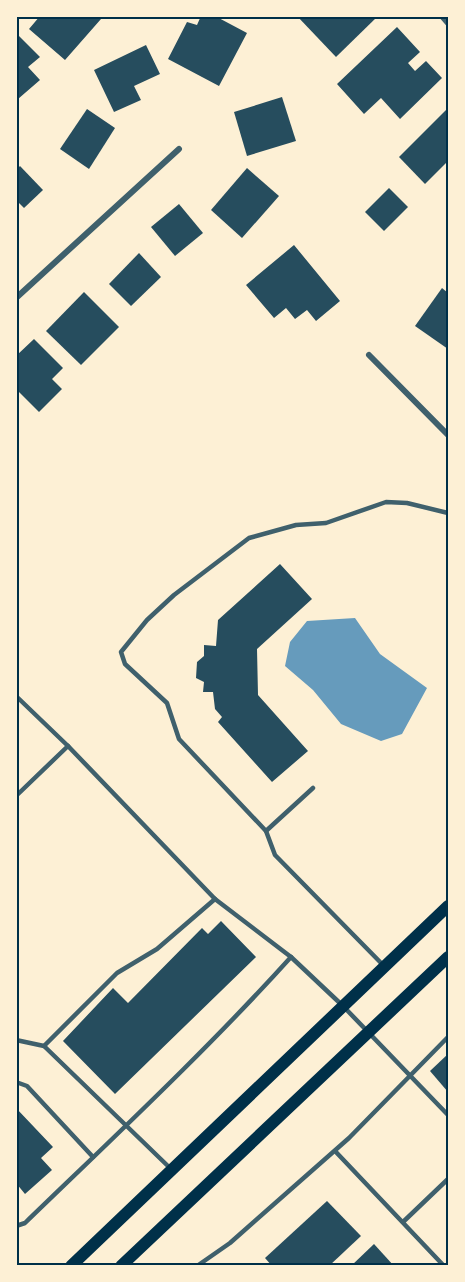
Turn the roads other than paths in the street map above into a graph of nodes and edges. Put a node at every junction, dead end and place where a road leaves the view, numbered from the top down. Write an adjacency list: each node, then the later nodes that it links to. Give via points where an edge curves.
1 (442, 16): 2 (street)
2 (448, 23)
3 (179, 149): 4 (street)
4 (16, 298)
5 (369, 355): 6 (street)
6 (448, 435)
7 (448, 513): 12 (lane, via 416,504 386,502 326,523 296,525 249,538 174,595 121,652 124,664 167,703 178,739)
8 (16, 696): 9 (lane)
9 (68, 746): 11 (lane); 13 (lane)
10 (313, 788): 12 (lane)
11 (16, 796)
12 (266, 831): 17 (lane, via 275,855)
13 (215, 899): 15 (lane); 22 (lane, via 157,949 117,973)
14 (448, 906): 17 (main road)
15 (291, 957): 18 (lane); 26 (lane)
16 (448, 957): 19 (main road)
17 (384, 966): 18 (main road)
18 (343, 1006): 19 (lane); 29 (main road)
19 (367, 1034): 23 (lane); 34 (main road)
20 (448, 1037): 23 (lane)
21 (16, 1040): 22 (lane)
22 (44, 1046): 26 (lane)
23 (411, 1076): 25 (lane); 27 (lane)
24 (16, 1082): 28 (lane, via 27,1086)
25 (448, 1115)
26 (127, 1124): 28 (lane); 29 (lane)
27 (335, 1151): 31 (lane); 35 (lane, via 230,1243)
28 (93, 1157): 32 (lane, via 25,1223)
29 (172, 1170): 33 (main road)
30 (448, 1179): 31 (lane)
31 (403, 1222): 36 (lane)
32 (16, 1226)
33 (71, 1265)
34 (121, 1266)
35 (197, 1266)
36 (444, 1266)

